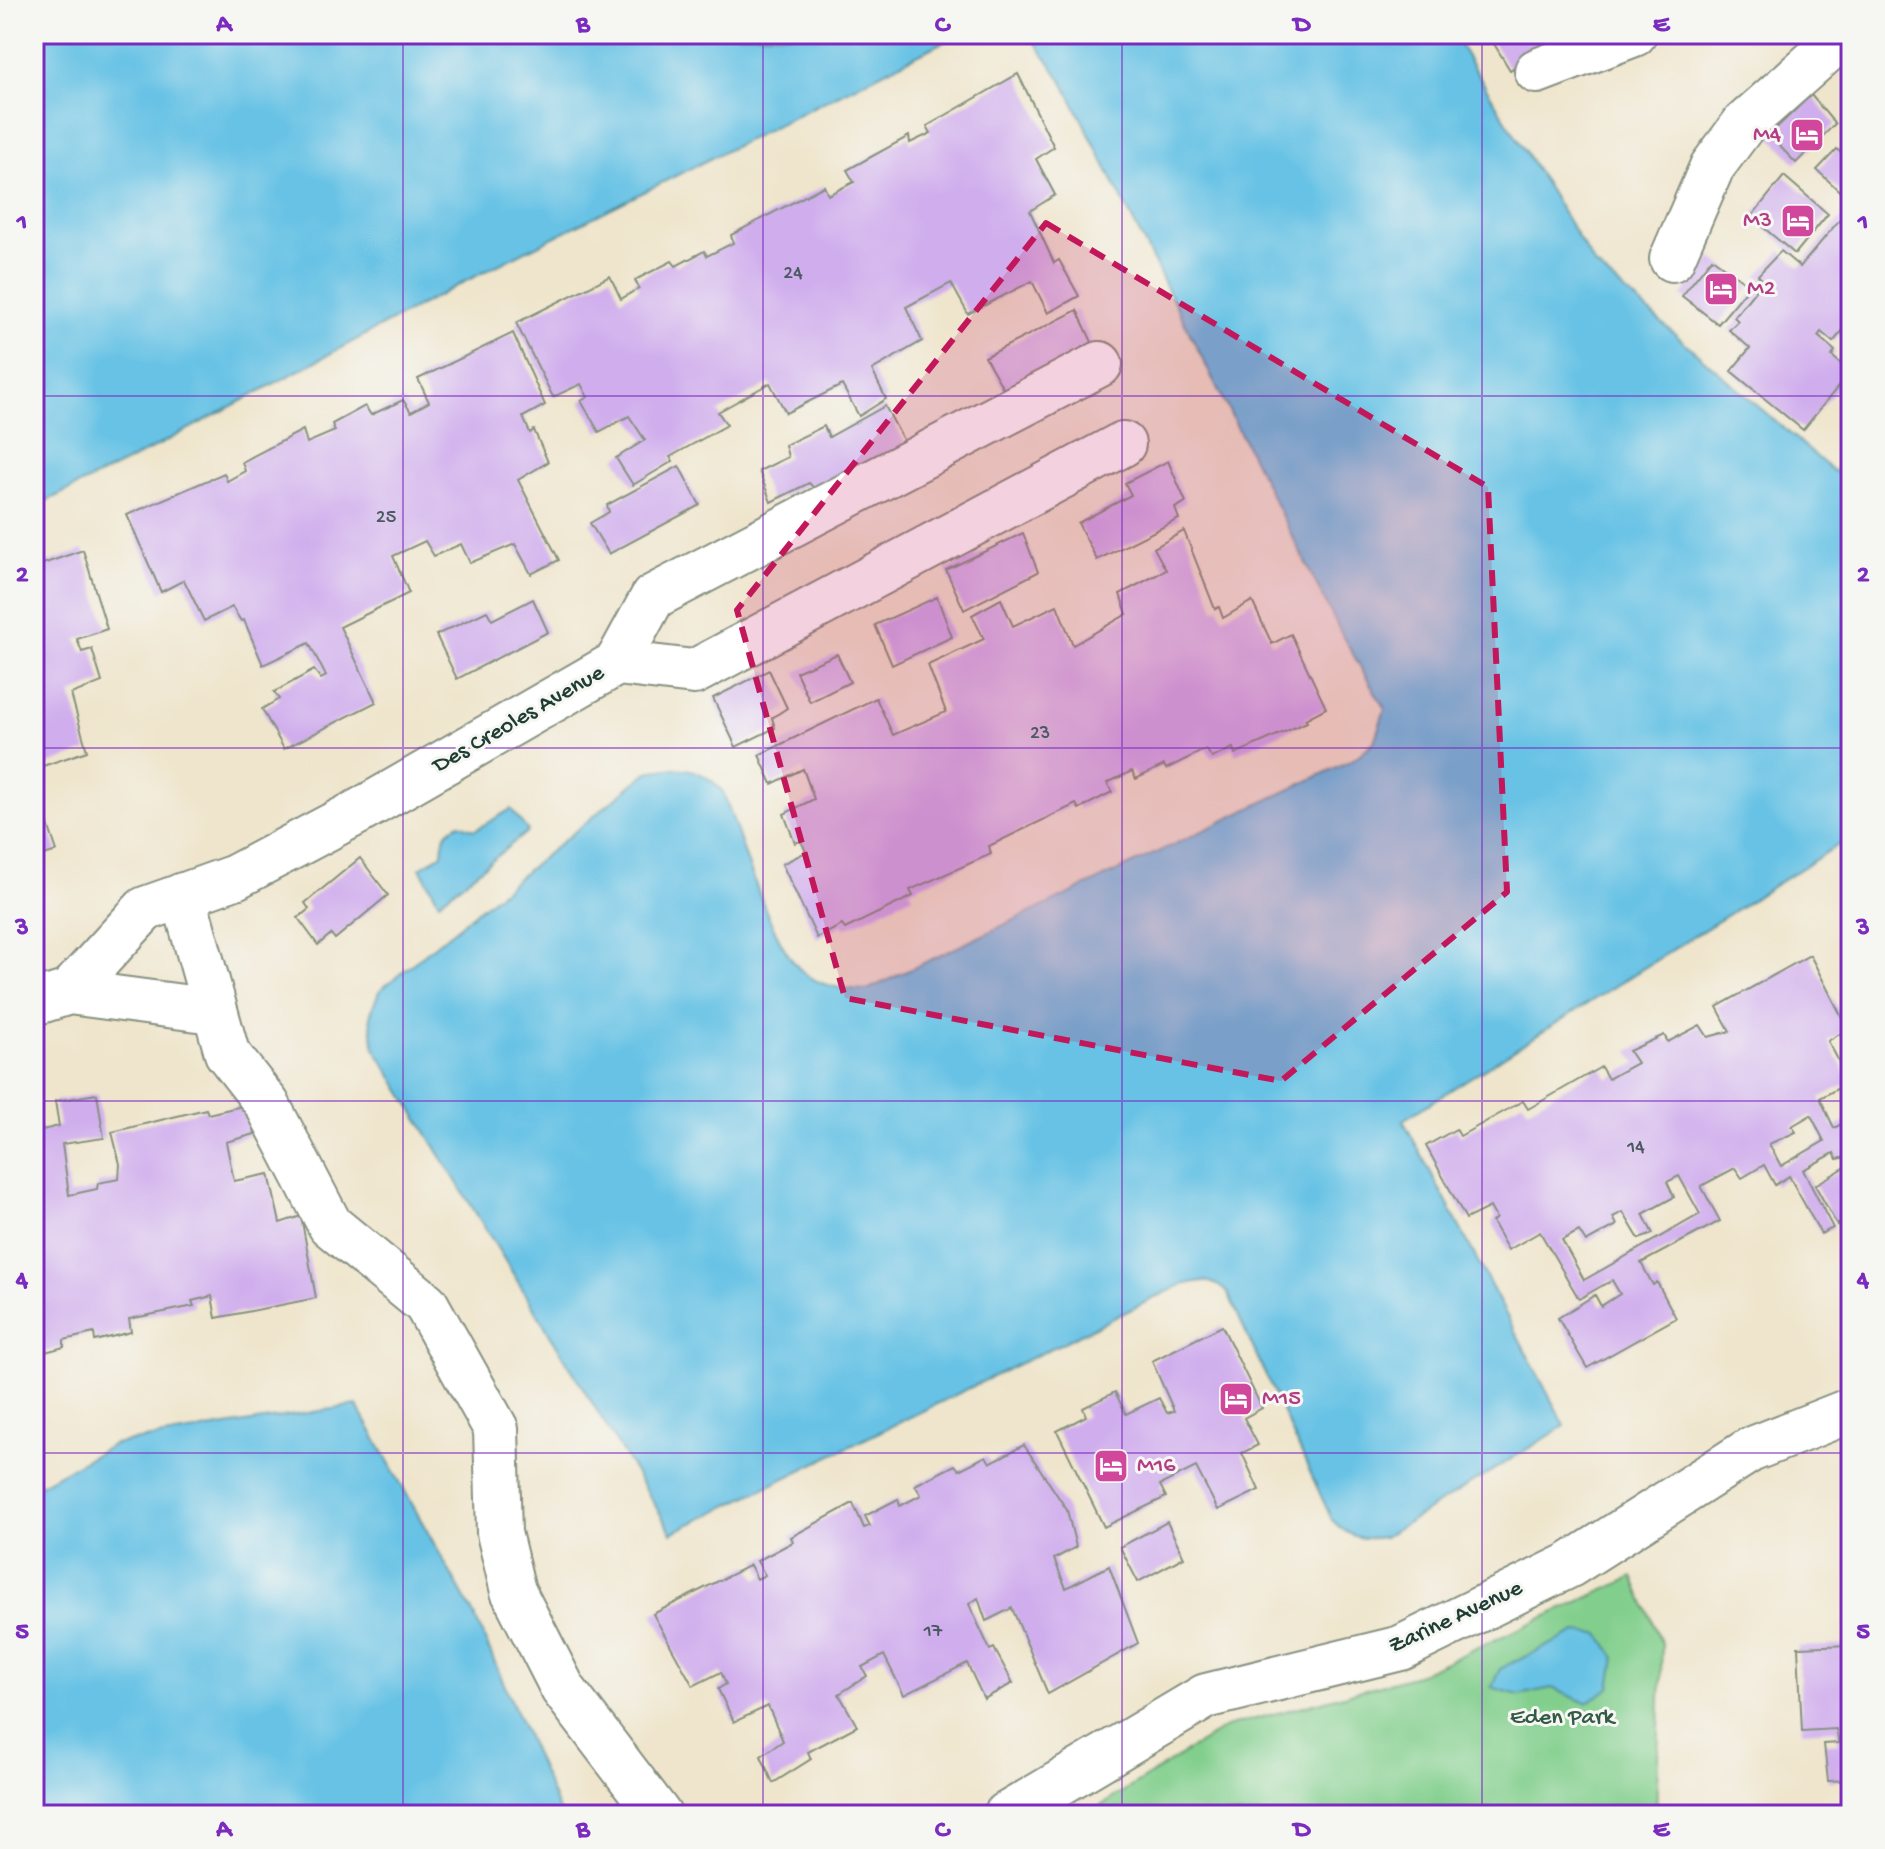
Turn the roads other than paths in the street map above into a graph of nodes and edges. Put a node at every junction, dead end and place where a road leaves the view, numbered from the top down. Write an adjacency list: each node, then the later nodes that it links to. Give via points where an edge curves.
1 (1634, 34): 3 (street)
2 (1845, 34): 4 (street, via 1744,124 1712,167)
3 (1537, 71)
4 (1672, 259)
5 (1100, 364): 7 (street, via 653,597)
6 (1123, 444): 7 (street, Des Creoles Avenue, via 694,672)
7 (617, 663): 8 (street, Des Creoles Avenue, via 358,812 235,877)
8 (183, 895): 9 (street, Des Creoles Avenue, via 145,909); 10 (street)
9 (52, 998): 10 (street, Des Creoles Avenue)
10 (213, 1011): 12 (street, via 227,1053 267,1104 330,1225 426,1304 496,1429 499,1533 513,1591 563,1689)
11 (1851, 1410): 13 (street, Zarine Avenue, via 1750,1450 1570,1565 1401,1648 1206,1696)
12 (659, 1815)
13 (1006, 1815)

